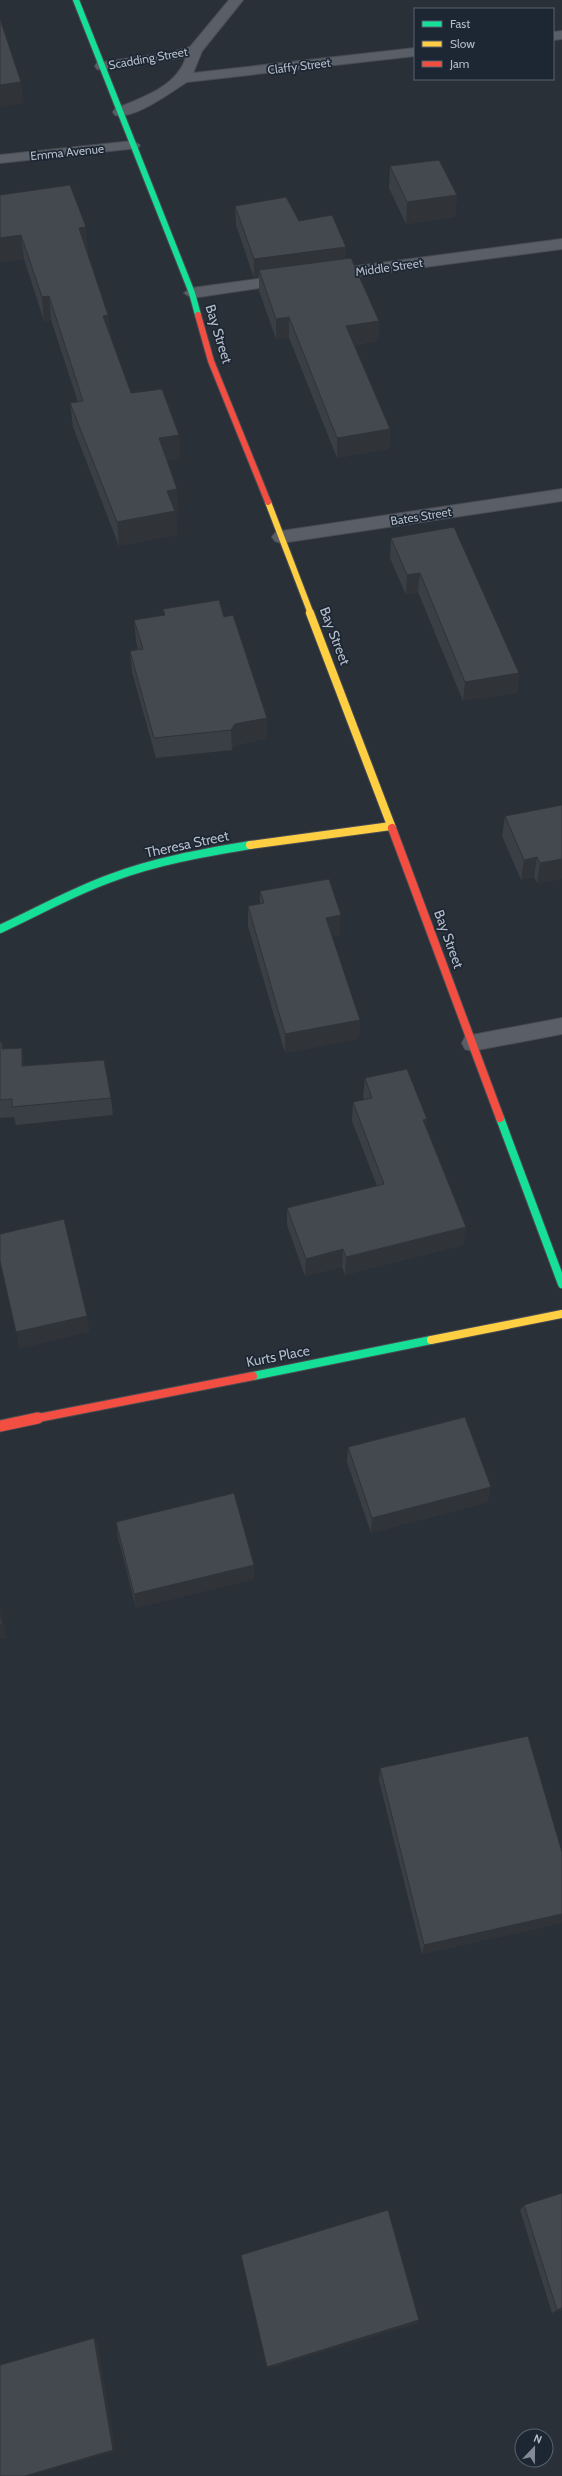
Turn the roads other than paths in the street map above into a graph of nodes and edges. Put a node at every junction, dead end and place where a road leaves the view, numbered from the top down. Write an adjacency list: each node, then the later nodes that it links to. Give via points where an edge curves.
1 (76, 0): 5 (main road, Bay Street)
2 (236, 0): 3 (street, Scadding Street)
3 (195, 50): 5 (street, Scadding Street, via 173,56); 6 (street, Scadding Street, via 190,67)
4 (414, 52): 6 (street, Claffy Street)
5 (102, 66): 7 (main road, Bay Street)
6 (183, 78): 7 (street, Scadding Street, via 153,98)
7 (120, 112): 8 (main road, Bay Street)
8 (133, 145): 9 (street, Emma Avenue); 11 (main road, Bay Street)
9 (0, 159)
10 (562, 244): 11 (street, Middle Street)
11 (192, 293): 13 (main road, Bay Street, via 211,361)
12 (562, 495): 13 (street, Bates Street)
13 (281, 537): 14 (main road, Bay Street)
14 (391, 826): 15 (main road, Theresa Street, via 176,859 126,872 75,892); 17 (main road, Bay Street)
15 (0, 929)
16 (562, 1026): 17 (street)
17 (472, 1043): 18 (main road, Bay Street)
18 (562, 1284)
19 (562, 1314): 20 (main road, Kurts Place)
20 (0, 1426)

